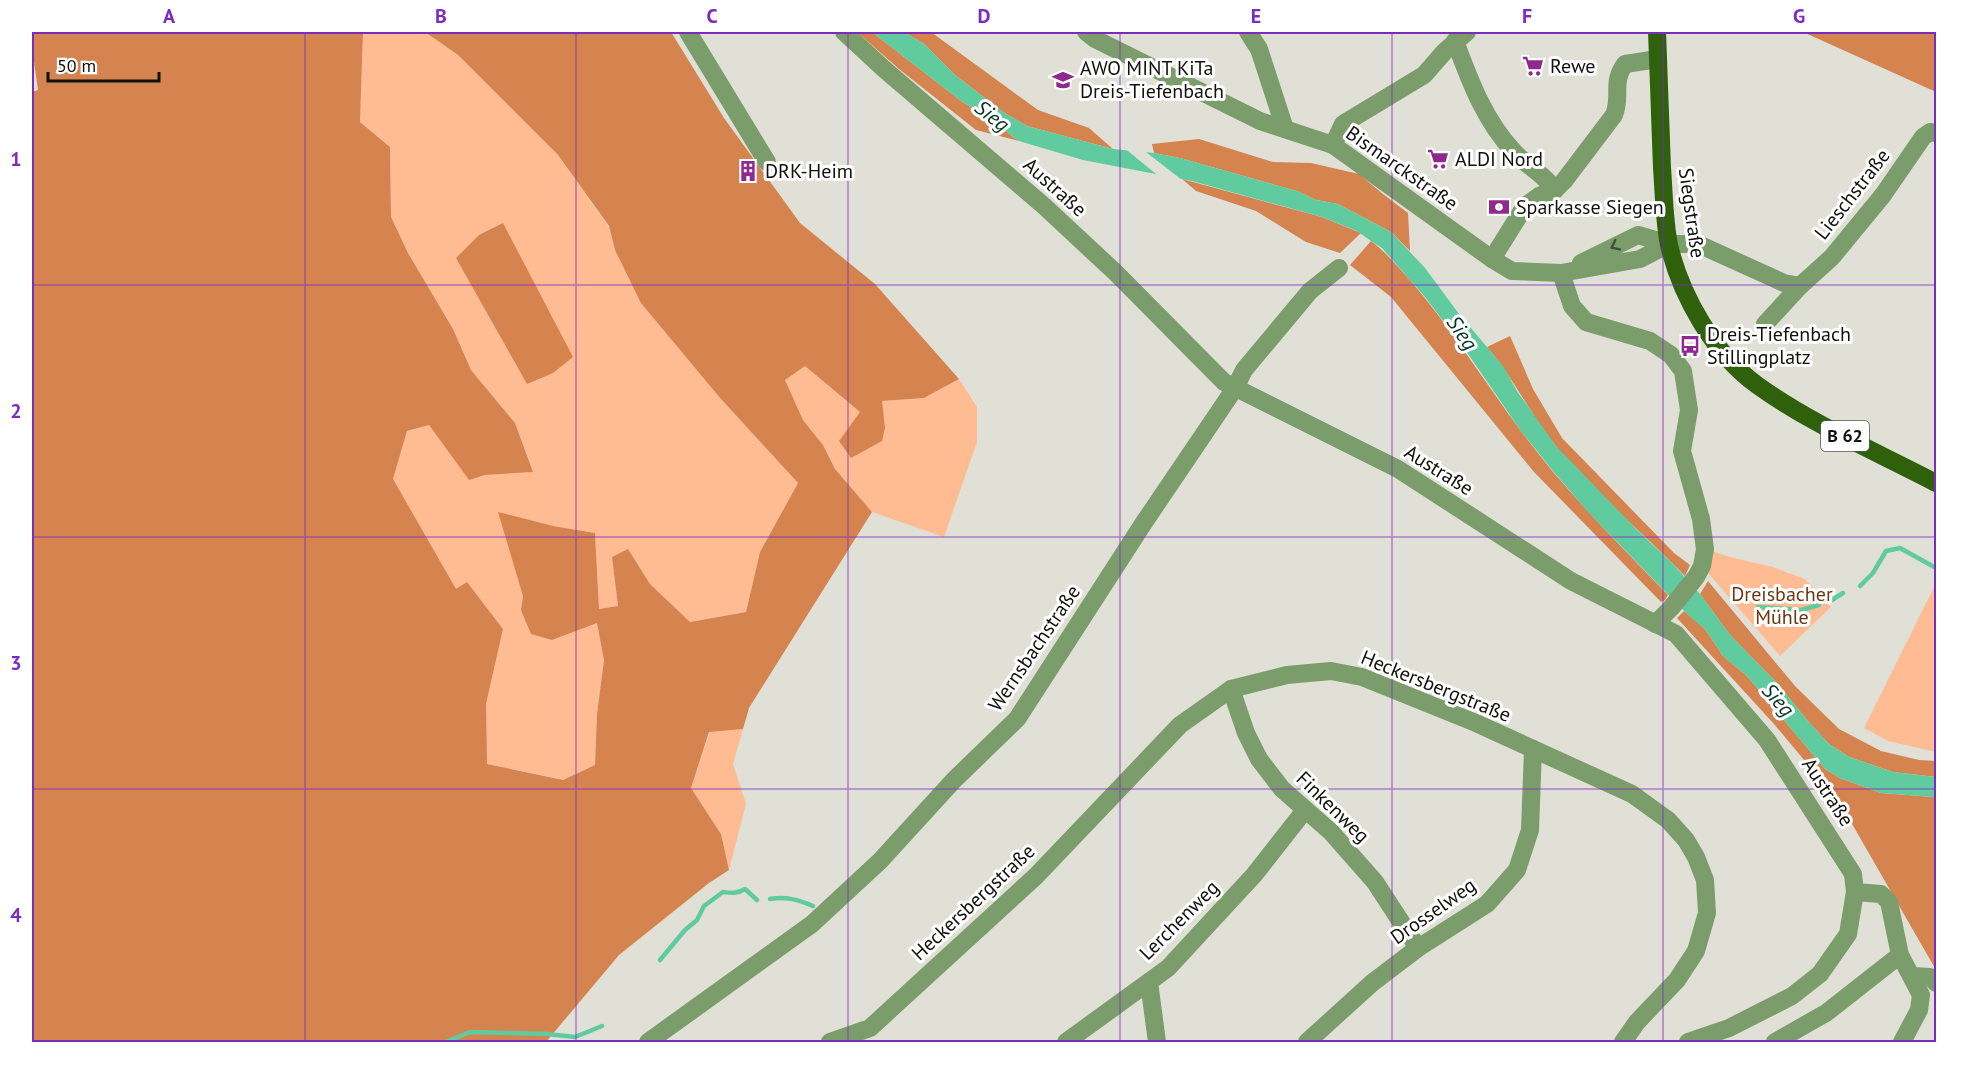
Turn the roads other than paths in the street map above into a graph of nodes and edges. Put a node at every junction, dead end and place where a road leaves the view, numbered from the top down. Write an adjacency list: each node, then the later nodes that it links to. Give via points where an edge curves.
1 (688, 32): 11 (street)
2 (844, 32): 19 (street, Austraße, via 1044,206 1224,382)
3 (1248, 32): 8 (street, via 1259,49)
4 (1657, 32): 7 (main road, Siegstraße / B 62)
5 (1095, 34): 8 (street, Bismarckstraße, via 1260,121)
6 (1461, 36): 10 (street, via 1424,75 1343,124); 12 (street, via 1466,71 1495,131)
7 (1658, 59): 12 (street, via 1625,64 1618,74 1614,115); 13 (main road, Siegstraße / B 62)
8 (1285, 129): 10 (street, Bismarckstraße)
9 (1936, 133): 17 (street, Lieschstraße, via 1923,136 1876,204 1832,256)
10 (1333, 146): 14 (street, Bismarckstraße)
11 (767, 162)
12 (1555, 190): 14 (street, via 1525,206)
13 (1669, 244): 16 (street, Bismarckstraße, via 1638,235); 17 (street, via 1698,244 1784,283); 20 (main road, Siegstraße / B 62, via 1690,302 1706,329 1730,360 1756,384 1820,423)
14 (1492, 259): 16 (street, Bismarckstraße, via 1512,271)
15 (1339, 268): 19 (street, Wernsbachstraße, via 1310,291 1244,370)
16 (1561, 273): 21 (street, via 1572,306 1586,322 1650,341 1671,355 1683,371 1689,410 1682,451 1705,549 1696,577)
17 (1800, 286): 18 (street, Lieschstraße)
18 (1766, 324)
19 (1235, 388): 21 (street, Austraße, via 1398,469 1571,581); 32 (street, Wernsbachstraße, via 1017,719 880,861 812,924)
20 (1936, 481)
21 (1655, 624): 25 (street, Austraße, via 1676,634 1767,740 1853,874)
22 (1231, 689): 23 (street, Heckersbergstraße, via 1287,675 1331,671 1362,677); 24 (street, Finkenweg, via 1259,759 1282,789); 31 (street, Heckersbergstraße, via 1180,725 1036,876)
23 (1533, 749): 26 (street, Drosselweg, via 1530,830 1517,870 1487,904); 37 (street, Heckersbergstraße, via 1632,794 1668,820 1686,840 1705,880 1707,913 1696,951 1677,980)
24 (1305, 810): 26 (street, Finkenweg, via 1331,832 1376,882); 29 (street, Lerchenweg, via 1254,875 1168,968)
25 (1855, 892): 27 (street, via 1881,894 1889,902); 38 (street, via 1848,934 1820,974 1792,996 1729,1028)
26 (1418, 948): 36 (street, Drosselweg, via 1372,983)
27 (1900, 955): 28 (street); 39 (street, via 1826,1013)
28 (1912, 976): 30 (street, via 1930,977); 40 (street, via 1921,995 1919,1010)
29 (1149, 982): 34 (street, Lerchenweg); 35 (street)
30 (1936, 983)
31 (872, 1035): 33 (street, Heckersbergstraße)
32 (648, 1042)
33 (830, 1042)
34 (1066, 1042)
35 (1157, 1042)
36 (1307, 1042)
37 (1623, 1042)
38 (1688, 1042)
39 (1775, 1042)
40 (1902, 1042)

